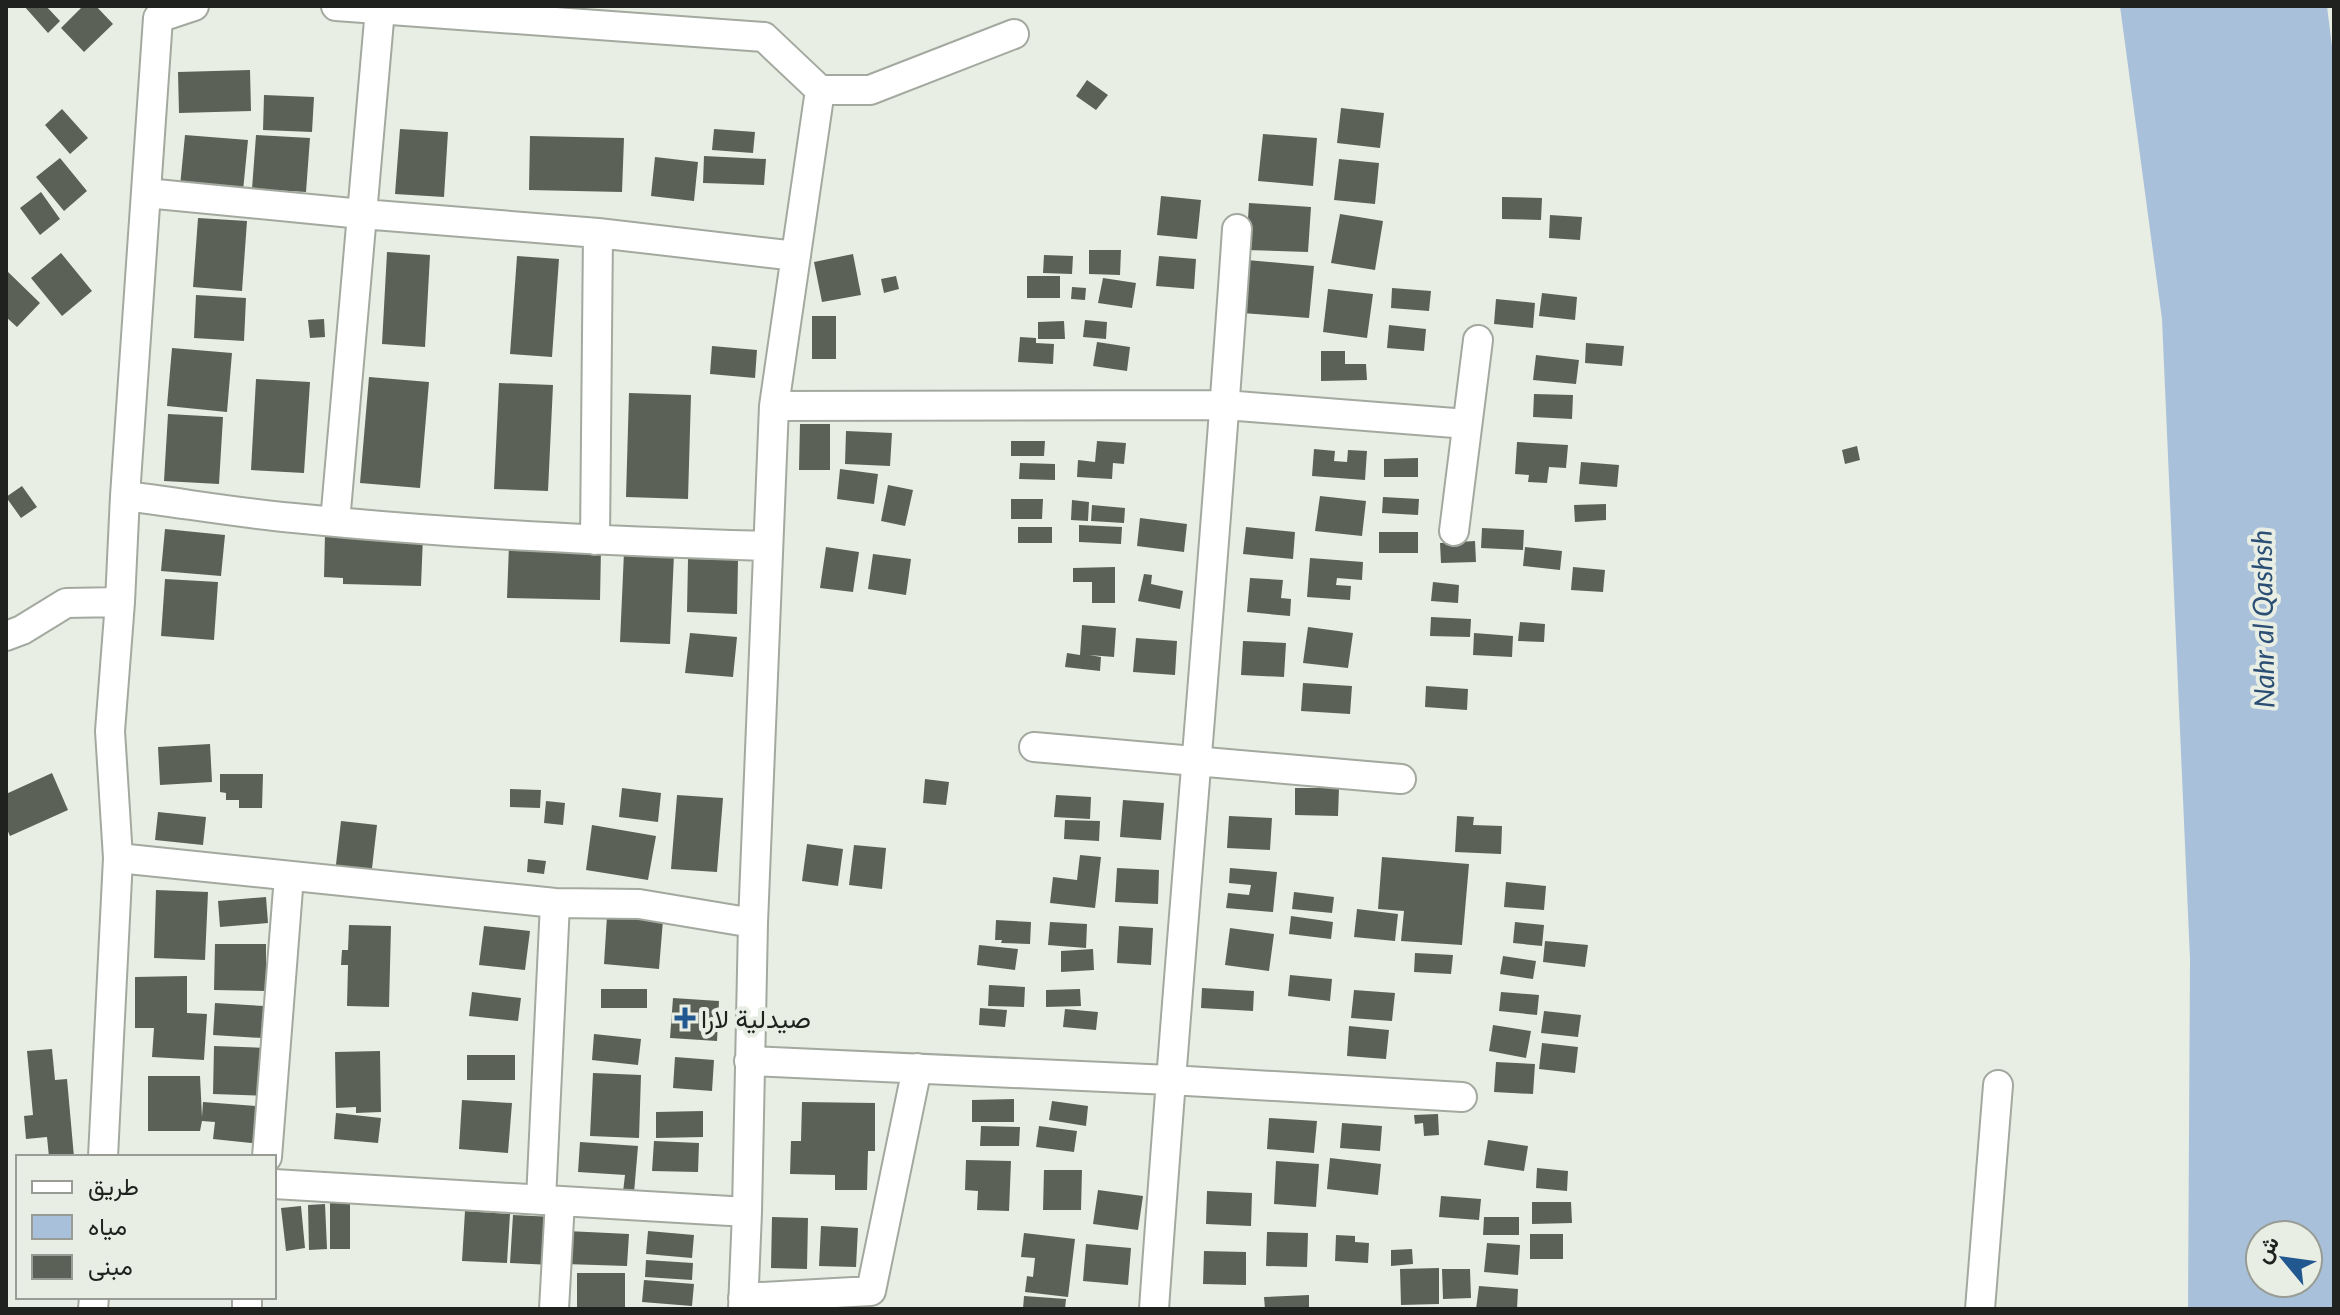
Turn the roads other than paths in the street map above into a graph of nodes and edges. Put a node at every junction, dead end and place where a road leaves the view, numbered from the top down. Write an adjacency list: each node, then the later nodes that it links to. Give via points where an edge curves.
1 (194, 6): 5 (street)
2 (336, 6): 3 (street)
3 (380, 9): 4 (street); 9 (street)
4 (436, 10): 7 (street, via 764,37)
5 (151, 12): 8 (street)
6 (1014, 34): 7 (street, via 870,90)
7 (820, 90): 12 (street)
8 (146, 193): 9 (street); 17 (street)
9 (362, 214): 11 (street); 18 (street)
10 (1237, 229): 14 (street)
11 (598, 233): 12 (street); 20 (street)
12 (796, 256): 15 (street)
13 (1478, 340): 16 (street)
14 (1225, 405): 15 (street); 16 (street); 25 (street)
15 (774, 406): 21 (street)
16 (1467, 424): 19 (street)
17 (125, 496): 18 (street); 22 (street)
18 (335, 522): 20 (street)
19 (1454, 531)
20 (595, 540): 21 (street)
21 (768, 546): 30 (street)
22 (120, 602): 23 (street, via 66,603); 27 (street, via 110,731)
23 (6, 636)
24 (1034, 747): 25 (street)
25 (1196, 761): 26 (street); 33 (street)
26 (1401, 779)
27 (118, 858): 28 (street); 36 (street)
28 (289, 876): 29 (street); 37 (street)
29 (555, 903): 30 (street, via 639,904); 39 (street)
30 (753, 923): 31 (street)
31 (749, 1061): 32 (street); 40 (street)
32 (917, 1068): 33 (street); 41 (street, via 871,1291)
33 (1170, 1080): 35 (street); 43 (street)
34 (1998, 1085): 44 (street)
35 (1462, 1097)
36 (103, 1155)
37 (267, 1155)
38 (276, 1184): 39 (street)
39 (551, 1200): 40 (street); 42 (street)
40 (747, 1212): 41 (street)
41 (743, 1304)
42 (554, 1309)
43 (1154, 1309)
44 (1980, 1309)

